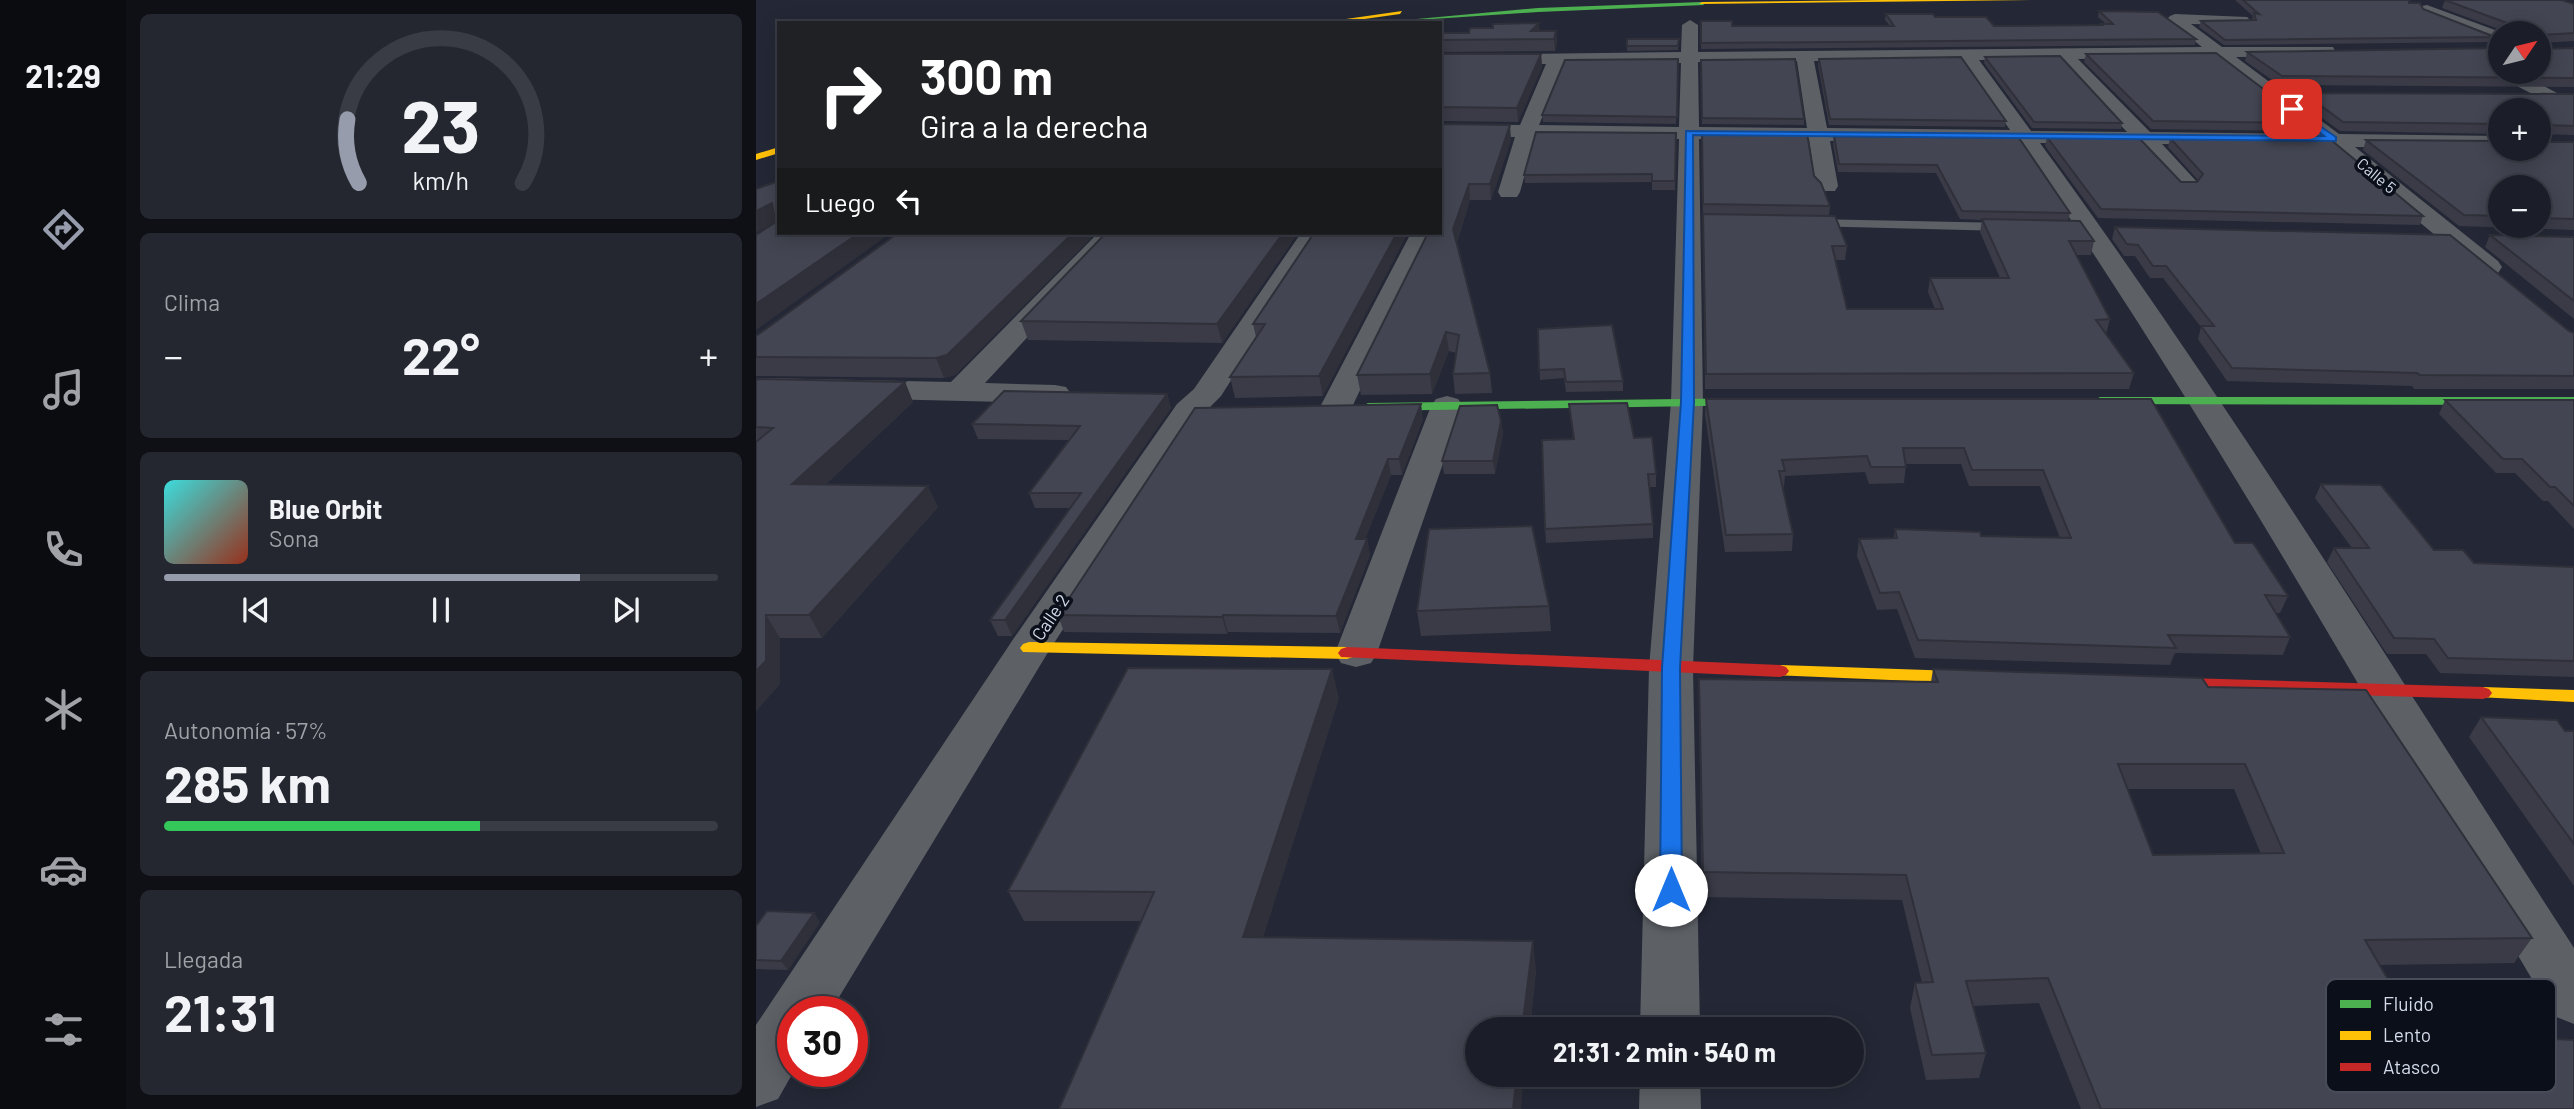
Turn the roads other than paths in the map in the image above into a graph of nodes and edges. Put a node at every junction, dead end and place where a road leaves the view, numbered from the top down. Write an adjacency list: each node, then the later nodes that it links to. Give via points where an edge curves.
1 (1573, 0): 4 (main road, via 1439,7)
2 (2028, 0): 5 (main road, via 1611,4 1446,13)
3 (2427, 9): 9 (street)
4 (1336, 21)
5 (1390, 21)
6 (1690, 41): 13 (street); 14 (street); 25 (street)
7 (1970, 48): 12 (street); 13 (street); 27 (street)
8 (2342, 51): 11 (street)
9 (2488, 51)
10 (2220, 52): 11 (street); 11 (street, Calle 5, via 2175,19 2238,17); 12 (street); 17 (street, Calle 5)
11 (2273, 52)
12 (2064, 54): 28 (street)
13 (1805, 56): 26 (street)
14 (1558, 57): 15 (street); 24 (street)
15 (1442, 60)
16 (2532, 84): 20 (street)
17 (2272, 94): 18 (street); 30 (street, Calle 5)
18 (2300, 94)
19 (2505, 95): 20 (street)
20 (2546, 95): 21 (street); 22 (street)
21 (2574, 95)
22 (2574, 110)
23 (1442, 130): 24 (street)
24 (1527, 131): 25 (street); 37 (street)
25 (1689, 133): 26 (street); 53 (street, via 1695,221)
26 (1818, 134): 27 (street); 36 (street)
27 (2024, 136): 28 (street); 51 (street, via 2095,228)
28 (2144, 137): 30 (street); 35 (street)
29 (777, 139): 32 (main road)
30 (2333, 139): 31 (street); 44 (street, Calle 5)
31 (2488, 142)
32 (756, 144)
33 (777, 151): 34 (main road)
34 (756, 157)
35 (2187, 183)
36 (1827, 186)
37 (1509, 192)
38 (1799, 223): 39 (lane)
39 (2021, 227)
40 (1110, 235): 48 (street)
41 (1312, 235): 57 (street, Calle 2)
42 (1422, 235): 56 (street)
43 (2410, 236): 44 (street)
44 (2452, 237): 45 (street); 46 (street, Calle 5)
45 (2488, 238)
46 (2503, 279)
47 (756, 387): 48 (street)
48 (959, 392): 49 (street)
49 (1082, 394)
50 (2079, 401): 51 (main road)
51 (2204, 401): 52 (main road); 62 (street)
52 (2574, 401)
53 (1687, 402): 54 (main road); 55 (main road); 59 (street)
54 (1771, 402)
55 (1447, 406): 56 (main road); 58 (street)
56 (1329, 407)
57 (1029, 648): 58 (main road); 64 (street, Calle 2)
58 (1356, 653): 59 (main road)
59 (1671, 668): 60 (main road); 66 (street)
60 (2006, 678)
61 (2132, 682): 62 (main road)
62 (2383, 690): 63 (main road); 65 (street)
63 (2574, 696)
64 (808, 996)
65 (2574, 998)
66 (1670, 1017)
67 (777, 1045): 68 (street)
68 (756, 1078)
69 (1670, 1087): 70 (street)
70 (1670, 1109)

